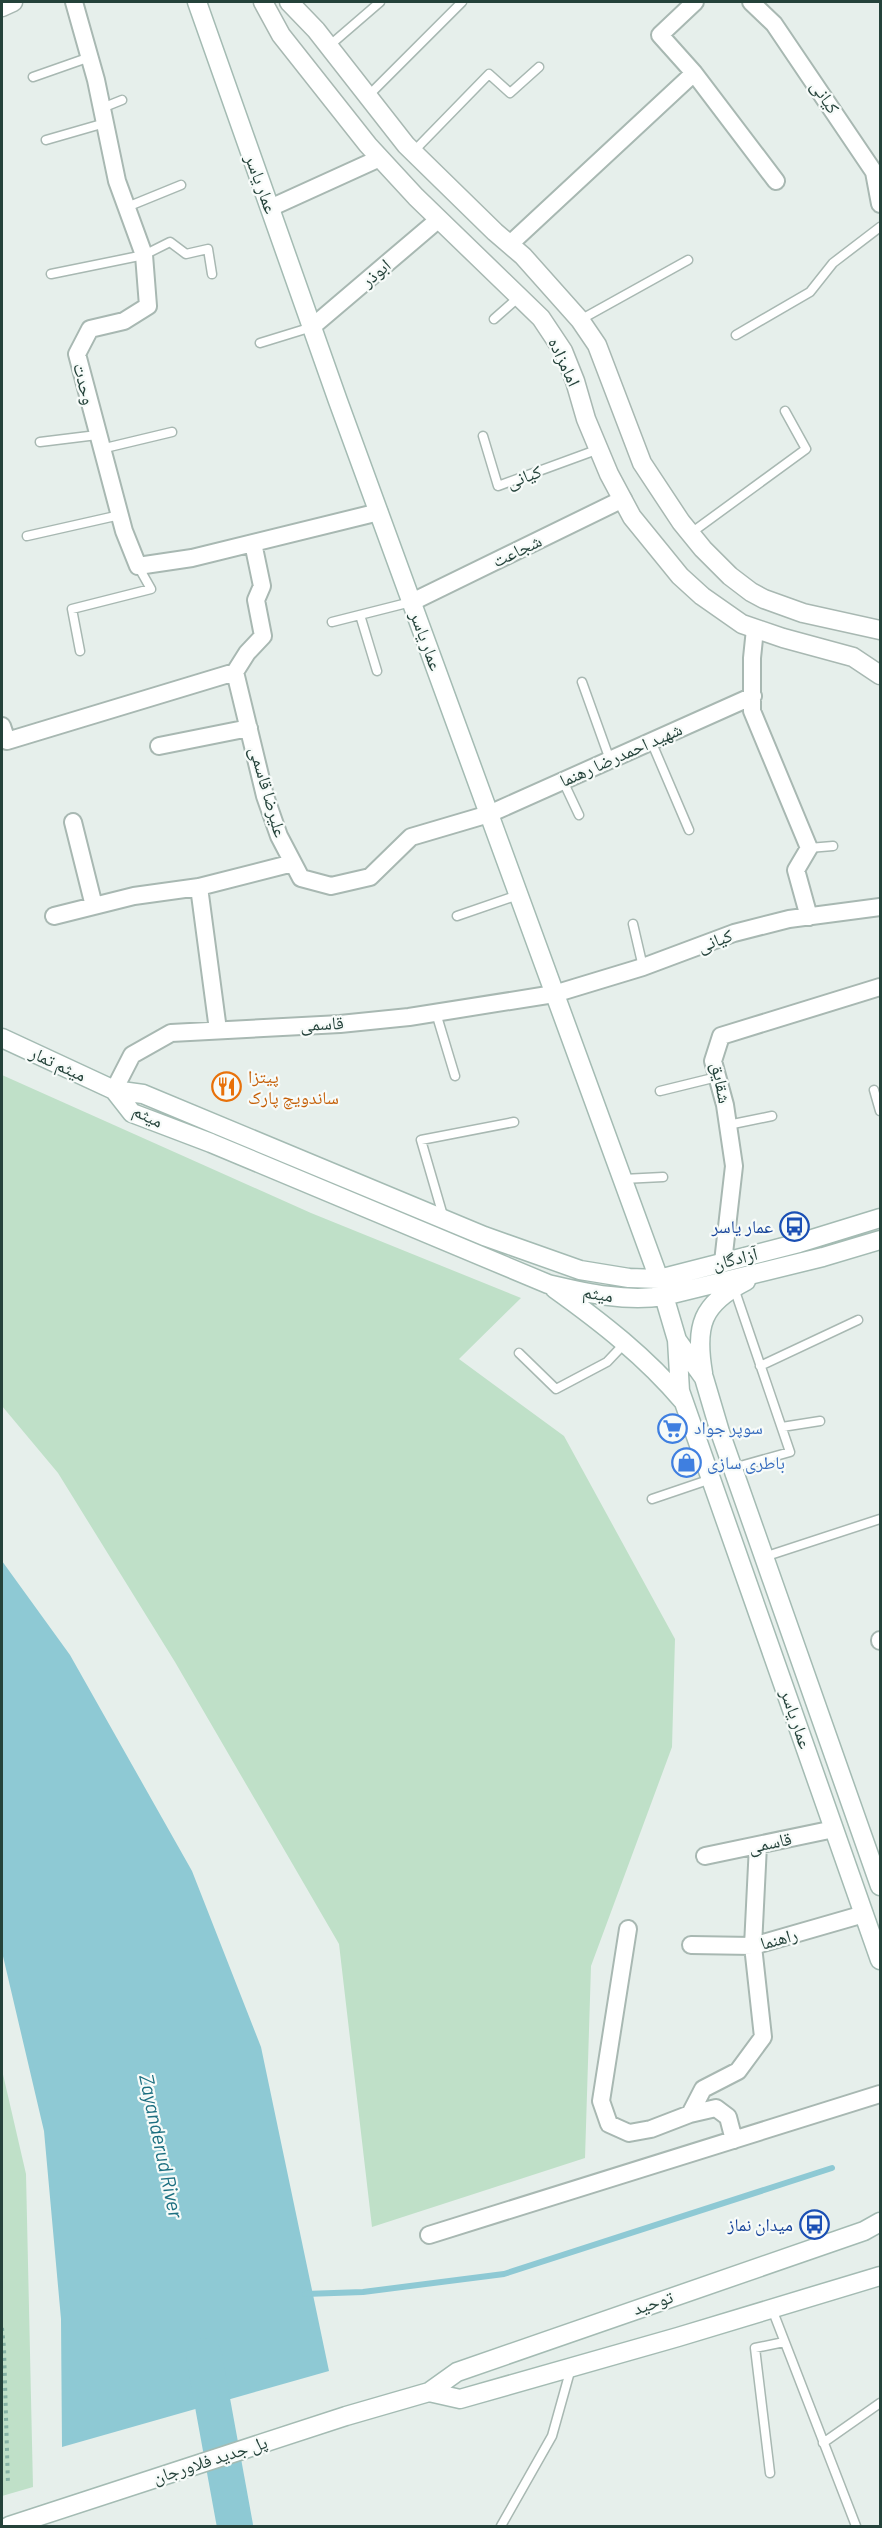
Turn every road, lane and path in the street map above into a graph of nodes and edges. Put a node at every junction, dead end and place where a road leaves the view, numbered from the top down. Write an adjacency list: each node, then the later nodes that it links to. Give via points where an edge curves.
1 (13, 2): 10 (main road)
2 (74, 2): 12 (street, وحدت)
3 (197, 2): 26 (main road, عمار یاسر)
4 (262, 2): 21 (main road, امامزاده, via 281,35)
5 (289, 2): 11 (main road, امامزاده)
6 (380, 2): 11 (lane)
7 (462, 2): 16 (lane)
8 (695, 2): 14 (street, via 660,35)
9 (751, 2): 24 (street, کیانی, via 774,24 874,172)
10 (2, 7)
11 (329, 47): 16 (main road, امامزاده)
12 (90, 57): 15 (lane); 18 (street, وحدت)
13 (539, 67): 20 (lane, via 510,93 489,74)
14 (694, 74): 22 (street); 29 (street)
15 (33, 77)
16 (368, 96): 20 (main road, امامزاده)
17 (122, 100): 18 (lane)
18 (103, 115): 19 (lane); 25 (street, وحدت, via 117,181)
19 (46, 140)
20 (413, 152): 29 (main road, امامزاده)
21 (380, 158): 26 (street); 27 (main road, امامزاده)
22 (776, 181)
23 (181, 185): 25 (lane)
24 (880, 204)
25 (127, 207): 30 (street, وحدت)
26 (270, 208): 37 (main road, عمار یاسر)
27 (439, 219): 34 (main road, امامزاده); 37 (street, ابوذر)
28 (880, 227): 38 (lane, via 833,263 810,292)
29 (510, 244): 36 (main road, امامزاده)
30 (144, 255): 32 (lane); 33 (lane, via 170,242 186,254 207,249); 44 (street, وحدت, via 148,306 124,321 90,329 77,354)
31 (688, 260): 36 (lane)
32 (51, 274)
33 (212, 274)
34 (520, 297): 35 (lane); 45 (main road, امامزاده, via 541,318 563,351)
35 (494, 319)
36 (580, 320): 49 (main road, امامزاده, via 597,345 642,463)
37 (312, 327): 39 (lane); 47 (main road, عمار یاسر)
38 (736, 335)
39 (260, 343)
40 (786, 411): 49 (lane, via 806,449)
41 (172, 432): 44 (lane)
42 (483, 436): 45 (lane, کیانی, via 498,486)
43 (40, 442): 44 (lane)
44 (99, 442): 48 (street, وحدت)
45 (598, 449): 46 (main road, امامزاده)
46 (623, 499): 53 (street, شجاعت); 57 (main road, امامزاده, via 632,517 680,576 742,624)
47 (379, 512): 51 (street); 53 (main road, عمار یاسر)
48 (120, 515): 50 (lane); 52 (street, وحدت)
49 (691, 534): 56 (main road, امامزاده, via 730,576 757,595 803,613)
50 (27, 536)
51 (253, 543): 52 (street); 60 (street, via 262,586 256,600 263,636)
52 (138, 566): 58 (lane, via 151,589 72,609)
53 (412, 602): 54 (lane); 70 (main road, عمار یاسر)
54 (360, 615): 55 (lane); 59 (lane)
55 (332, 622)
56 (879, 626)
57 (755, 628): 61 (main road, امامزاده, via 853,657); 63 (street)
58 (80, 651)
59 (377, 671)
60 (235, 672): 64 (street, via 7,741); 65 (street, علیرضا قاسمی)
61 (880, 675)
62 (582, 682): 68 (lane)
63 (753, 696): 66 (street, شهید احمدرضا رهنما); 75 (street, via 752,711)
64 (2, 726)
65 (249, 728): 67 (street); 76 (street, علیرضا قاسمی, via 265,796)
66 (651, 741): 68 (street, شهید احمدرضا رهنما); 73 (lane)
67 (159, 746)
68 (609, 760): 69 (street, شهید احمدرضا رهنما)
69 (563, 781): 70 (street, شهید احمدرضا رهنما); 71 (lane)
70 (489, 814): 76 (street, علیرضا قاسمی, via 411,837 370,877 332,886 301,878); 78 (main road, عمار یاسر)
71 (579, 815)
72 (74, 822): 79 (street)
73 (689, 830)
74 (833, 846): 75 (lane)
75 (809, 848): 83 (street, via 796,870)
76 (292, 863): 77 (street)
77 (200, 887): 79 (street); 89 (street)
78 (518, 895): 82 (lane); 87 (main road, عمار یاسر)
79 (94, 906): 81 (street)
80 (880, 907): 83 (street, کیانی)
81 (54, 916)
82 (457, 916)
83 (809, 917): 85 (street, کیانی, via 734,933)
84 (633, 924): 85 (lane)
85 (643, 967): 87 (street, کیانی)
86 (880, 987): 92 (street, شقایق, via 721,1036 713,1061)
87 (555, 993): 88 (street, قاسمی); 101 (main road, عمار یاسر)
88 (436, 1013): 89 (street, قاسمی, via 340,1024); 91 (lane)
89 (218, 1030): 93 (street, قاسمی, via 171,1033 132,1056)
90 (2, 1038): 93 (main road, میثم تمار)
91 (455, 1076)
92 (717, 1077): 95 (lane); 99 (street, شقایق)
93 (114, 1090): 103 (main road, میثم, via 143,1094); 107 (main road, میثم, via 132,1113)
94 (874, 1090): 96 (lane)
95 (660, 1091)
96 (880, 1110)
97 (772, 1116): 99 (lane)
98 (514, 1122): 103 (lane, via 420,1140)
99 (728, 1125): 105 (street, شقایق, via 734,1166)
100 (663, 1177): 101 (lane)
101 (622, 1179): 108 (main road, عمار یاسر)
102 (880, 1218): 105 (main road, آزادگان)
103 (444, 1219): 108 (main road, میثم, via 580,1270)
104 (880, 1240): 106 (main road, آزادگان)
105 (723, 1262): 108 (main road, آزادگان)
106 (763, 1271): 108 (main road, آزادگان); 109 (main road)
107 (549, 1284): 108 (main road, میثم, via 643,1299); 112 (main road)
108 (662, 1288): 111 (main road, عمار یاسر)
109 (734, 1288): 114 (lane); 115 (main road, via 705,1315 699,1334)
110 (858, 1320): 114 (lane)
111 (677, 1340): 115 (main road, عمار یاسر); 116 (main road, عمار یاسر)
112 (625, 1343): 113 (lane, via 607,1362 556,1389); 116 (main road)
113 (519, 1353)
114 (760, 1366): 118 (lane)
115 (704, 1378): 119 (main road, عمار یاسر)
116 (683, 1401): 120 (main road, عمار یاسر)
117 (820, 1421): 118 (lane)
118 (782, 1427): 119 (lane, via 790,1452)
119 (732, 1468): 123 (main road, عمار یاسر)
120 (711, 1479): 121 (lane); 124 (main road, عمار یاسر)
121 (652, 1499)
122 (880, 1519): 123 (lane)
123 (764, 1557): 127 (main road, عمار یاسر)
124 (834, 1829): 125 (street, قاسمی); 128 (main road, عمار یاسر)
125 (758, 1845): 126 (street, قاسمی); 131 (street)
126 (705, 1856)
127 (879, 1875)
128 (864, 1914): 131 (street, راهنما); 132 (main road, عمار یاسر)
129 (628, 1929): 134 (street, via 601,2101 609,2124 629,2133)
130 (691, 1945): 131 (street, راهنما)
131 (753, 1946): 134 (street, via 763,2037 738,2071 703,2089)
132 (880, 1960)
133 (880, 2094): 135 (street)
134 (690, 2114): 135 (street, via 716,2108 728,2117)
135 (734, 2140): 137 (street)
136 (880, 2222): 145 (main road, توحید, via 864,2231 457,2372)
137 (429, 2235)
138 (880, 2276): 139 (main road, توحید)
139 (771, 2309): 141 (lane); 142 (main road, توحید)
140 (2, 2328): 144 (path)
141 (784, 2342): 149 (lane); 150 (lane, via 755,2348)
142 (571, 2367): 145 (main road, توحید, via 460,2399); 153 (lane, via 552,2436)
143 (2, 2378): 144 (path)
144 (5, 2385): 148 (path)
145 (429, 2392): 147 (main road, توحید)
146 (880, 2403): 149 (lane)
147 (346, 2416): 152 (main road, پل جدید فلاورجان)
148 (4, 2417): 151 (path)
149 (824, 2443): 154 (lane)
150 (770, 2473)
151 (8, 2486)
152 (9, 2526)
153 (501, 2526)
154 (856, 2526)

